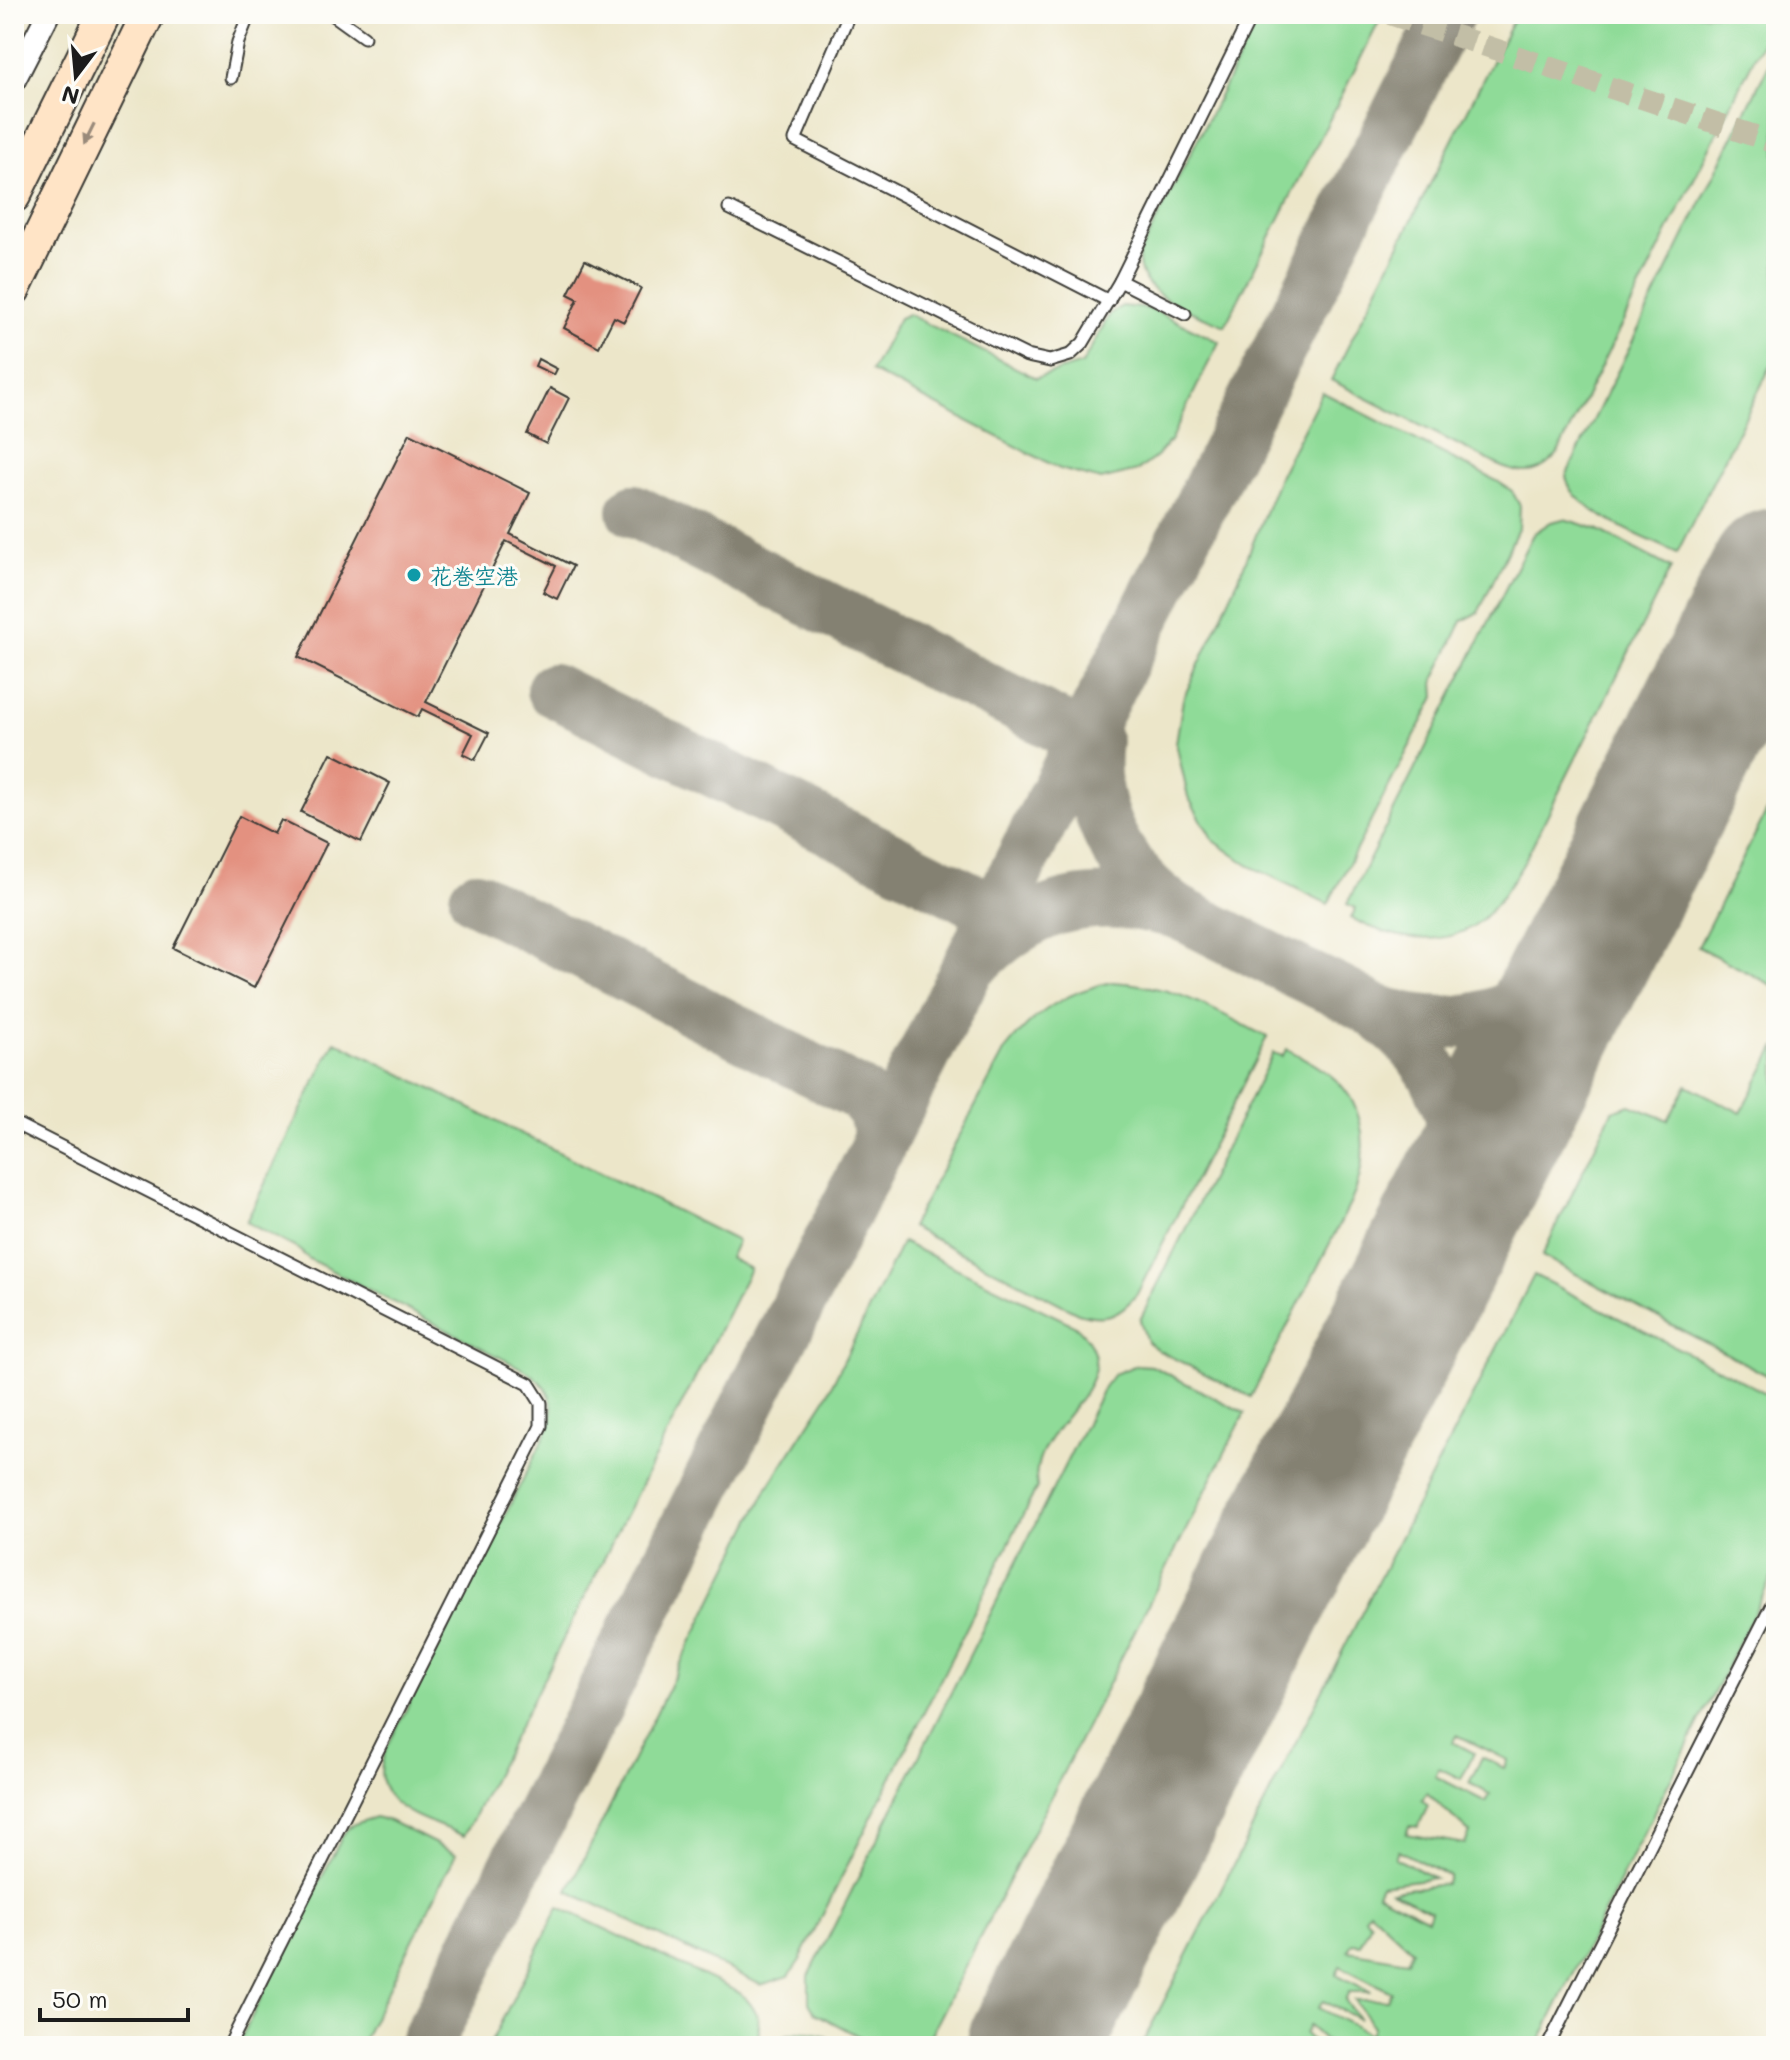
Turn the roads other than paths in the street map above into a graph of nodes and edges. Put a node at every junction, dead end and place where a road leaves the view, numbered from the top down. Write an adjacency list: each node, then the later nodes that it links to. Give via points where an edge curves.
1 (48, 14): 10 (street)
2 (104, 14): 11 (main road)
3 (148, 14): 14 (main road, one-way to 14)
4 (249, 14): 9 (lane)
5 (332, 14): 8 (lane)
6 (849, 14): 15 (lane, via 795,140)
7 (1252, 14): 13 (lane)
8 (364, 37)
9 (231, 78)
10 (14, 80)
11 (14, 196)
12 (729, 208): 15 (lane, via 1027,356 1050,361 1070,355)
13 (1120, 281): 15 (lane); 16 (lane)
14 (14, 289)
15 (1109, 301)
16 (1185, 314)
17 (14, 1123): 19 (lane, via 529,1384 541,1403 541,1426)
18 (1776, 1597): 20 (lane)
19 (229, 2046)
20 (1548, 2046)

